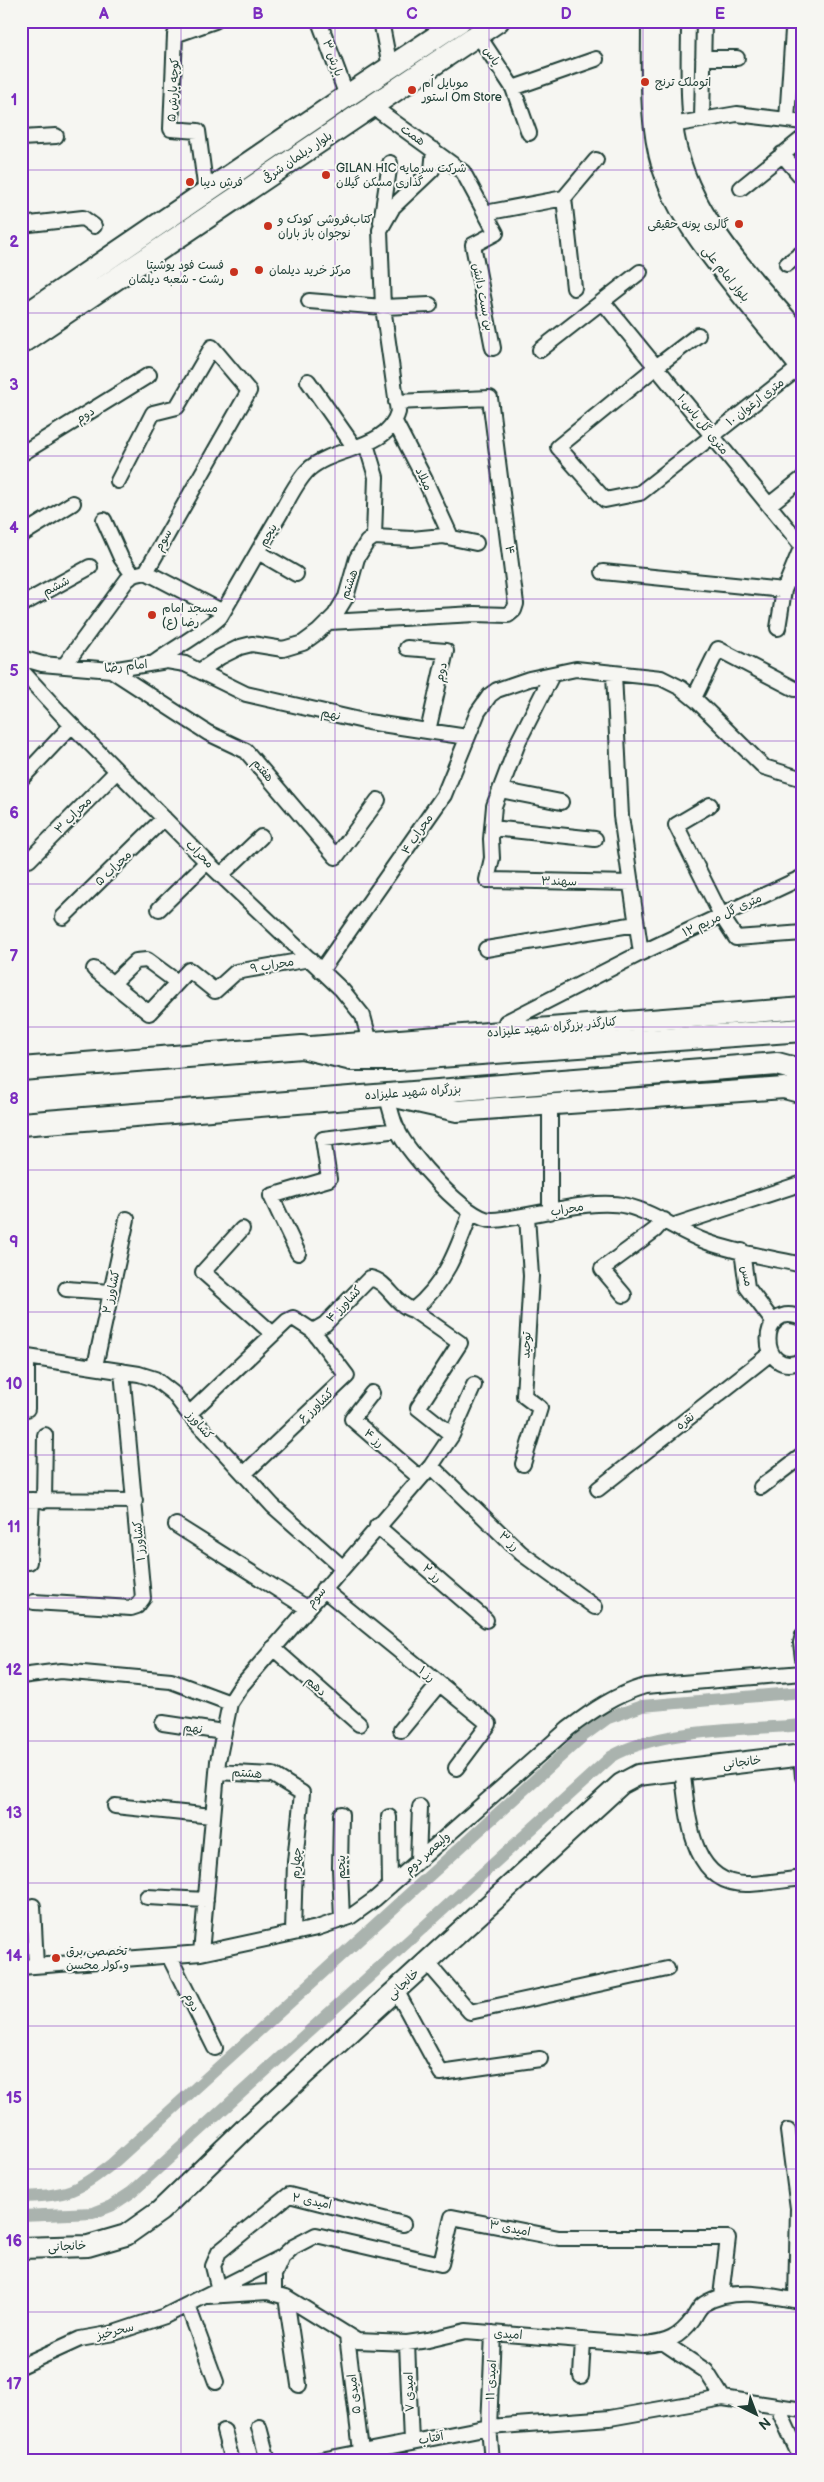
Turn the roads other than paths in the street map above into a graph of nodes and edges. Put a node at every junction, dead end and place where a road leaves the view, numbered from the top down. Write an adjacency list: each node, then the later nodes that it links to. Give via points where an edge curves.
1 (215, 21): 32 (street, کوچه بارش ۵, via 175,35 171,129 198,131)
2 (319, 21): 16 (street, بارش ۳)
3 (381, 21): 14 (street)
4 (460, 21): 14 (main road, بلوار دیلمان شرقی)
5 (498, 21): 10 (main road, بلوار دیلمان شرقی)
6 (652, 21): 54 (main road, بلوار امام علی, via 656,140 677,204 698,240)
7 (670, 21): 21 (main road, بلوار امام علی)
8 (704, 21): 11 (street)
9 (792, 30): 19 (street)
10 (478, 35): 15 (street, یاس); 17 (main road, بلوار دیلمان شرقی)
11 (703, 58): 12 (street); 18 (street)
12 (737, 58)
13 (596, 59): 15 (street)
14 (390, 67): 16 (main road, بلوار دیلمان شرقی)
15 (513, 88): 22 (street, یاس)
16 (346, 96): 17 (main road); 32 (main road, بلوار دیلمان شرقی)
17 (372, 106): 26 (street, همت); 50 (main road, بلوار دیلمان شرقی)
18 (702, 120): 19 (street, via 737,114); 21 (street)
19 (787, 120): 20 (street)
20 (803, 122)
21 (672, 125): 49 (main road, بلوار امام علی, via 680,163 696,202 726,246)
22 (529, 133)
23 (56, 136): 24 (street)
24 (21, 138)
25 (803, 138): 27 (street)
26 (434, 150): 34 (street, همت, via 463,172); 37 (street, via 432,170 393,207)
27 (782, 154): 30 (street); 31 (street)
28 (596, 160): 33 (street)
29 (390, 162): 37 (street)
30 (803, 180)
31 (741, 188)
32 (206, 192): 47 (main road, بلوار دیلمان شرقی)
33 (564, 198): 34 (street); 42 (street)
34 (485, 214): 38 (street, همت, via 496,233)
35 (21, 225): 36 (street, via 84,218)
36 (94, 226)
37 (380, 230): 46 (street)
38 (473, 245): 51 (street, بن بست دانش)
39 (803, 252): 40 (street)
40 (787, 264)
41 (640, 272): 44 (street)
42 (574, 288)
43 (309, 301): 46 (street)
44 (603, 302): 52 (street); 53 (street, ۱۰متری گل یاس)
45 (430, 305): 46 (street)
46 (383, 307): 57 (street)
47 (21, 318)
48 (698, 335): 53 (street)
49 (803, 340)
50 (21, 343)
51 (493, 348)
52 (540, 350)
53 (656, 367): 59 (street, ۱۰متری گل یاس); 59 (street, ۱۰ متری ارغوان, via 558,447 604,500 640,493)
54 (802, 367): 59 (street, ۱۰ متری ارغوان)
55 (149, 375): 61 (street, دوم)
56 (308, 381): 60 (street)
57 (396, 402): 58 (street); 80 (street, ۴, via 490,398 515,595 514,610 508,615)
58 (395, 422): 60 (street, پنجم); 69 (street, میلاد)
59 (712, 436): 65 (street, ۱۰متری گل یاس)
60 (360, 446): 68 (street, via 376,477); 72 (street, پنجم, via 308,470)
61 (21, 454)
62 (803, 478): 65 (street)
63 (118, 481): 75 (street, سوم, via 153,413 177,407 212,347 249,391)
64 (73, 503): 67 (street)
65 (769, 505): 71 (street, ۱۰متری گل یاس)
66 (104, 520): 75 (street, via 121,558)
67 (21, 535)
68 (374, 537): 69 (street); 80 (street, هشتم, via 357,558 346,597)
69 (451, 537): 70 (street)
70 (476, 543)
71 (802, 547): 77 (street)
72 (258, 552): 76 (street); 79 (street, پنجم)
73 (90, 567): 78 (street, ششم)
74 (603, 572): 77 (street)
75 (139, 574): 79 (street); 85 (street, سوم, via 127,580)
76 (296, 574)
77 (784, 590): 81 (street)
78 (21, 604)
79 (223, 612): 84 (street, پنجم, via 203,633 183,642)
80 (329, 622): 88 (street, هشتم, via 303,643 283,649 252,644 240,647)
81 (778, 628)
82 (407, 648): 94 (street, دوم, via 446,651)
83 (21, 658): 85 (street, امام رضا)
84 (154, 663): 87 (street, امام رضا); 88 (street, امام رضا, via 167,661)
85 (64, 666): 87 (street, امام رضا)
86 (21, 670): 93 (street, محراب)
87 (111, 670): 100 (street, هفتم, via 208,733 246,751 336,857)
88 (201, 670): 94 (street, نهم, via 221,684 246,694)
89 (614, 674): 90 (street, via 576,669); 92 (street, via 660,678); 111 (street, via 621,816)
90 (552, 675): 95 (street, محراب ۴, via 529,679 490,695 478,712); 99 (street, via 519,740)
91 (795, 689): 92 (street, via 718,649)
92 (694, 698): 98 (street, via 764,767)
93 (72, 725): 96 (street, محراب); 97 (street)
94 (428, 732): 95 (street, نهم)
95 (467, 738): 121 (street, محراب ۴, via 444,795)
96 (117, 771): 103 (street, محراب); 107 (street, محراب ۳)
97 (21, 779)
98 (803, 779)
99 (500, 790): 101 (street); 104 (street, via 494,806)
100 (378, 800)
101 (561, 802)
102 (710, 805): 113 (street, via 676,825)
103 (164, 818): 108 (street, محراب); 114 (street, محراب ۵)
104 (492, 828): 106 (street); 111 (street, سهند۳, via 492,858 487,880)
105 (261, 837): 109 (street)
106 (595, 839)
107 (29, 860)
108 (207, 862): 109 (street, محراب); 112 (street)
109 (221, 875): 119 (street, محراب)
110 (803, 878): 113 (street, ۱۲ متری گل مریم)
111 (630, 883): 115 (street)
112 (160, 909)
113 (721, 916): 116 (street, via 736,938); 118 (street, ۱۲ متری گل مریم)
114 (63, 917)
115 (636, 924): 117 (street); 118 (street)
116 (803, 933)
117 (486, 949)
118 (641, 953): 126 (street, ۱۲ متری گل مریم, via 506,1022)
119 (310, 959): 121 (street, محراب); 122 (street, محراب ۹, via 236,972 215,991 188,970)
120 (94, 969): 123 (street)
121 (321, 971): 127 (street, محراب, via 363,1016)
122 (177, 982): 123 (street, via 147,960 136,961); 123 (street, via 149,1013)
123 (112, 984)
124 (803, 1008): 126 (main road, کنارگذر بزرگراه شهید علیزاده)
125 (803, 1030): 128 (highway, via 389,1059 338,1057)
126 (504, 1031): 127 (main road, کنارگذر بزرگراه شهید علیزاده)
127 (370, 1042): 128 (main road, کنارگذر بزرگراه شهید علیزاده)
128 (302, 1047): 129 (highway)
129 (21, 1069)
130 (803, 1076): 132 (highway, بزرگراه شهید علیزاده, via 792,1068 776,1064)
131 (803, 1093): 132 (main road, via 784,1088 457,1111)
132 (386, 1094): 135 (highway, بزرگراه شهید علیزاده); 137 (street, محراب)
133 (550, 1109): 140 (street)
134 (21, 1110): 135 (highway, via 70,1110)
135 (93, 1117): 136 (highway, بزرگراه شهید علیزاده)
136 (21, 1124)
137 (398, 1130): 139 (street, محراب, via 434,1180); 146 (street, via 323,1139 329,1179 271,1196)
138 (803, 1183): 143 (street)
139 (471, 1212): 141 (street, محراب, via 489,1220); 151 (street, via 455,1256 436,1288)
140 (550, 1212): 141 (street, محراب); 143 (street, محراب, via 585,1205 626,1206)
141 (527, 1216): 168 (street, توحید, via 531,1276 524,1396 540,1408)
142 (127, 1218): 149 (street, کشاورز ۲)
143 (669, 1223): 145 (street, محراب, via 706,1242); 150 (street, via 602,1269)
144 (242, 1229): 155 (street, via 203,1272)
145 (742, 1251): 147 (street, محراب); 153 (street, مس, via 747,1287)
146 (298, 1253)
147 (803, 1264)
148 (66, 1289): 149 (street)
149 (111, 1292): 159 (street, کشاورز ۲)
150 (624, 1295)
151 (413, 1310): 154 (street, کشاورز ۴, via 400,1304 378,1279 370,1278 325,1324); 166 (street, via 460,1342 418,1408)
152 (803, 1319): 153 (street, via 785,1316)
153 (774, 1323): 156 (street, via 767,1338)
154 (313, 1331): 155 (street, کشاورز ۴, via 293,1318); 170 (street, کشاورز ۶, via 347,1376)
155 (273, 1334): 164 (street, کشاورز ۴)
156 (771, 1354): 158 (street, via 782,1362); 173 (street, نقره)
157 (24, 1356): 159 (street, کشاورز); 163 (street)
158 (802, 1361)
159 (95, 1366): 160 (street, کشاورز)
160 (122, 1371): 164 (street, کشاورز, via 155,1379 173,1393); 175 (street, کشاورز ۱)
161 (474, 1385): 166 (street, سوم)
162 (372, 1393): 171 (street, رز ۴, via 352,1419)
163 (27, 1409)
164 (189, 1414): 170 (street, کشاورز)
165 (44, 1435): 174 (street)
166 (452, 1435): 169 (street, سوم)
167 (803, 1455): 172 (street)
168 (523, 1464)
169 (431, 1466): 171 (street, سوم); 182 (street, رز ۳, via 521,1553)
170 (244, 1474): 179 (street, کشاورز, via 273,1506)
171 (420, 1478): 177 (street, سوم)
172 (761, 1487)
173 (598, 1489)
174 (33, 1500): 175 (street); 178 (street)
175 (135, 1501): 181 (street, کشاورز ۱, via 144,1590 137,1606)
176 (176, 1525): 183 (street)
177 (377, 1526): 179 (street, سوم); 184 (street, رز ۲)
178 (29, 1562)
179 (342, 1566): 180 (street, سوم)
180 (323, 1589): 183 (street, سوم); 190 (street, رز ۱)
181 (34, 1602)
182 (595, 1606)
183 (307, 1608): 186 (street, سوم)
184 (486, 1620)
185 (803, 1635): 187 (street)
186 (273, 1648): 191 (street, سوم, via 240,1686); 193 (street, دهم)
187 (803, 1659)
188 (803, 1673): 207 (street, ولیعصر دوم, via 645,1686 623,1692 568,1729)
189 (21, 1676): 191 (street, via 61,1671 170,1681)
190 (439, 1684): 194 (street); 197 (street, رز ۱, via 489,1724)
191 (230, 1703): 195 (street, سوم)
192 (163, 1723): 195 (street, نهم)
193 (359, 1724)
194 (401, 1730)
195 (223, 1732): 199 (street, سوم)
196 (802, 1755): 198 (main road, خانجانی); 200 (street)
197 (456, 1768)
198 (682, 1769): 208 (street, via 693,1841 710,1870 724,1880 744,1884); 217 (main road, خانجانی, via 638,1775 621,1784)
199 (217, 1772): 201 (street, هشتم, via 274,1775); 205 (street, سوم)
200 (803, 1777)
201 (302, 1793): 214 (street, چهارم, via 295,1862)
202 (115, 1806): 205 (street)
203 (420, 1807): 207 (street)
204 (341, 1814): 213 (street, پنجم)
205 (212, 1816): 211 (street, سوم)
206 (389, 1817): 209 (street)
207 (418, 1860): 209 (street, ولیعصر دوم)
208 (803, 1878)
209 (390, 1886): 213 (street, ولیعصر دوم, via 375,1900)
210 (147, 1897): 211 (street)
211 (206, 1900): 215 (street, سوم)
212 (32, 1906): 218 (street)
213 (342, 1920): 214 (street, ولیعصر دوم)
214 (293, 1932): 215 (street, ولیعصر دوم)
215 (201, 1953): 216 (street, ولیعصر دوم)
216 (169, 1956): 218 (street, ولیعصر دوم); 222 (street, دوم)
217 (427, 1962): 220 (street, via 470,2012); 221 (main road, خانجانی)
218 (36, 1966): 219 (street, ولیعصر دوم)
219 (21, 1968)
220 (667, 1969)
221 (396, 1990): 223 (street, via 441,2073); 226 (main road, خانجانی, via 160,2211 126,2235 88,2246)
222 (215, 2048)
223 (540, 2059)
224 (788, 2131): 231 (street, via 798,2208)
225 (403, 2224): 228 (street, امیدی ۲, via 289,2195 219,2252 213,2266)
226 (21, 2248)
227 (282, 2257): 228 (street, امیدی ۳); 229 (street, via 274,2276); 230 (street, امیدی ۳, via 316,2235 442,2264 452,2217 559,2238 728,2238)
228 (214, 2293): 229 (street); 232 (street, سحرخیز)
229 (280, 2295): 234 (street, امیدی); 241 (street)
230 (721, 2296): 231 (street, via 768,2295); 237 (street, via 703,2304 676,2338)
231 (799, 2301)
232 (188, 2306): 238 (street, سحرخیز, via 114,2333 80,2340); 240 (street)
233 (493, 2333): 235 (street, امیدی); 236 (street, امیدی, via 466,2331); 246 (street, امیدی ۱۱)
234 (348, 2336): 236 (street, امیدی, via 357,2341); 249 (street, امیدی ۵)
235 (582, 2340): 237 (street, امیدی, via 644,2345); 239 (street)
236 (407, 2343): 248 (street, امیدی ۷)
237 (664, 2343): 242 (street, via 706,2371)
238 (21, 2366)
239 (581, 2376)
240 (216, 2382)
241 (299, 2385)
242 (723, 2398): 243 (street, آفتاب); 246 (street, آفتاب, via 610,2418)
243 (777, 2406): 244 (street, آفتاب); 254 (street)
244 (803, 2410)
245 (260, 2427): 251 (street)
246 (489, 2427): 248 (street, آفتاب); 253 (street, امیدی ۱۱)
247 (224, 2431): 250 (street)
248 (410, 2442): 249 (street, آفتاب)
249 (362, 2456): 252 (street, آفتاب)
250 (232, 2461)
251 (268, 2461)
252 (316, 2461)
253 (492, 2461)
254 (802, 2461)

